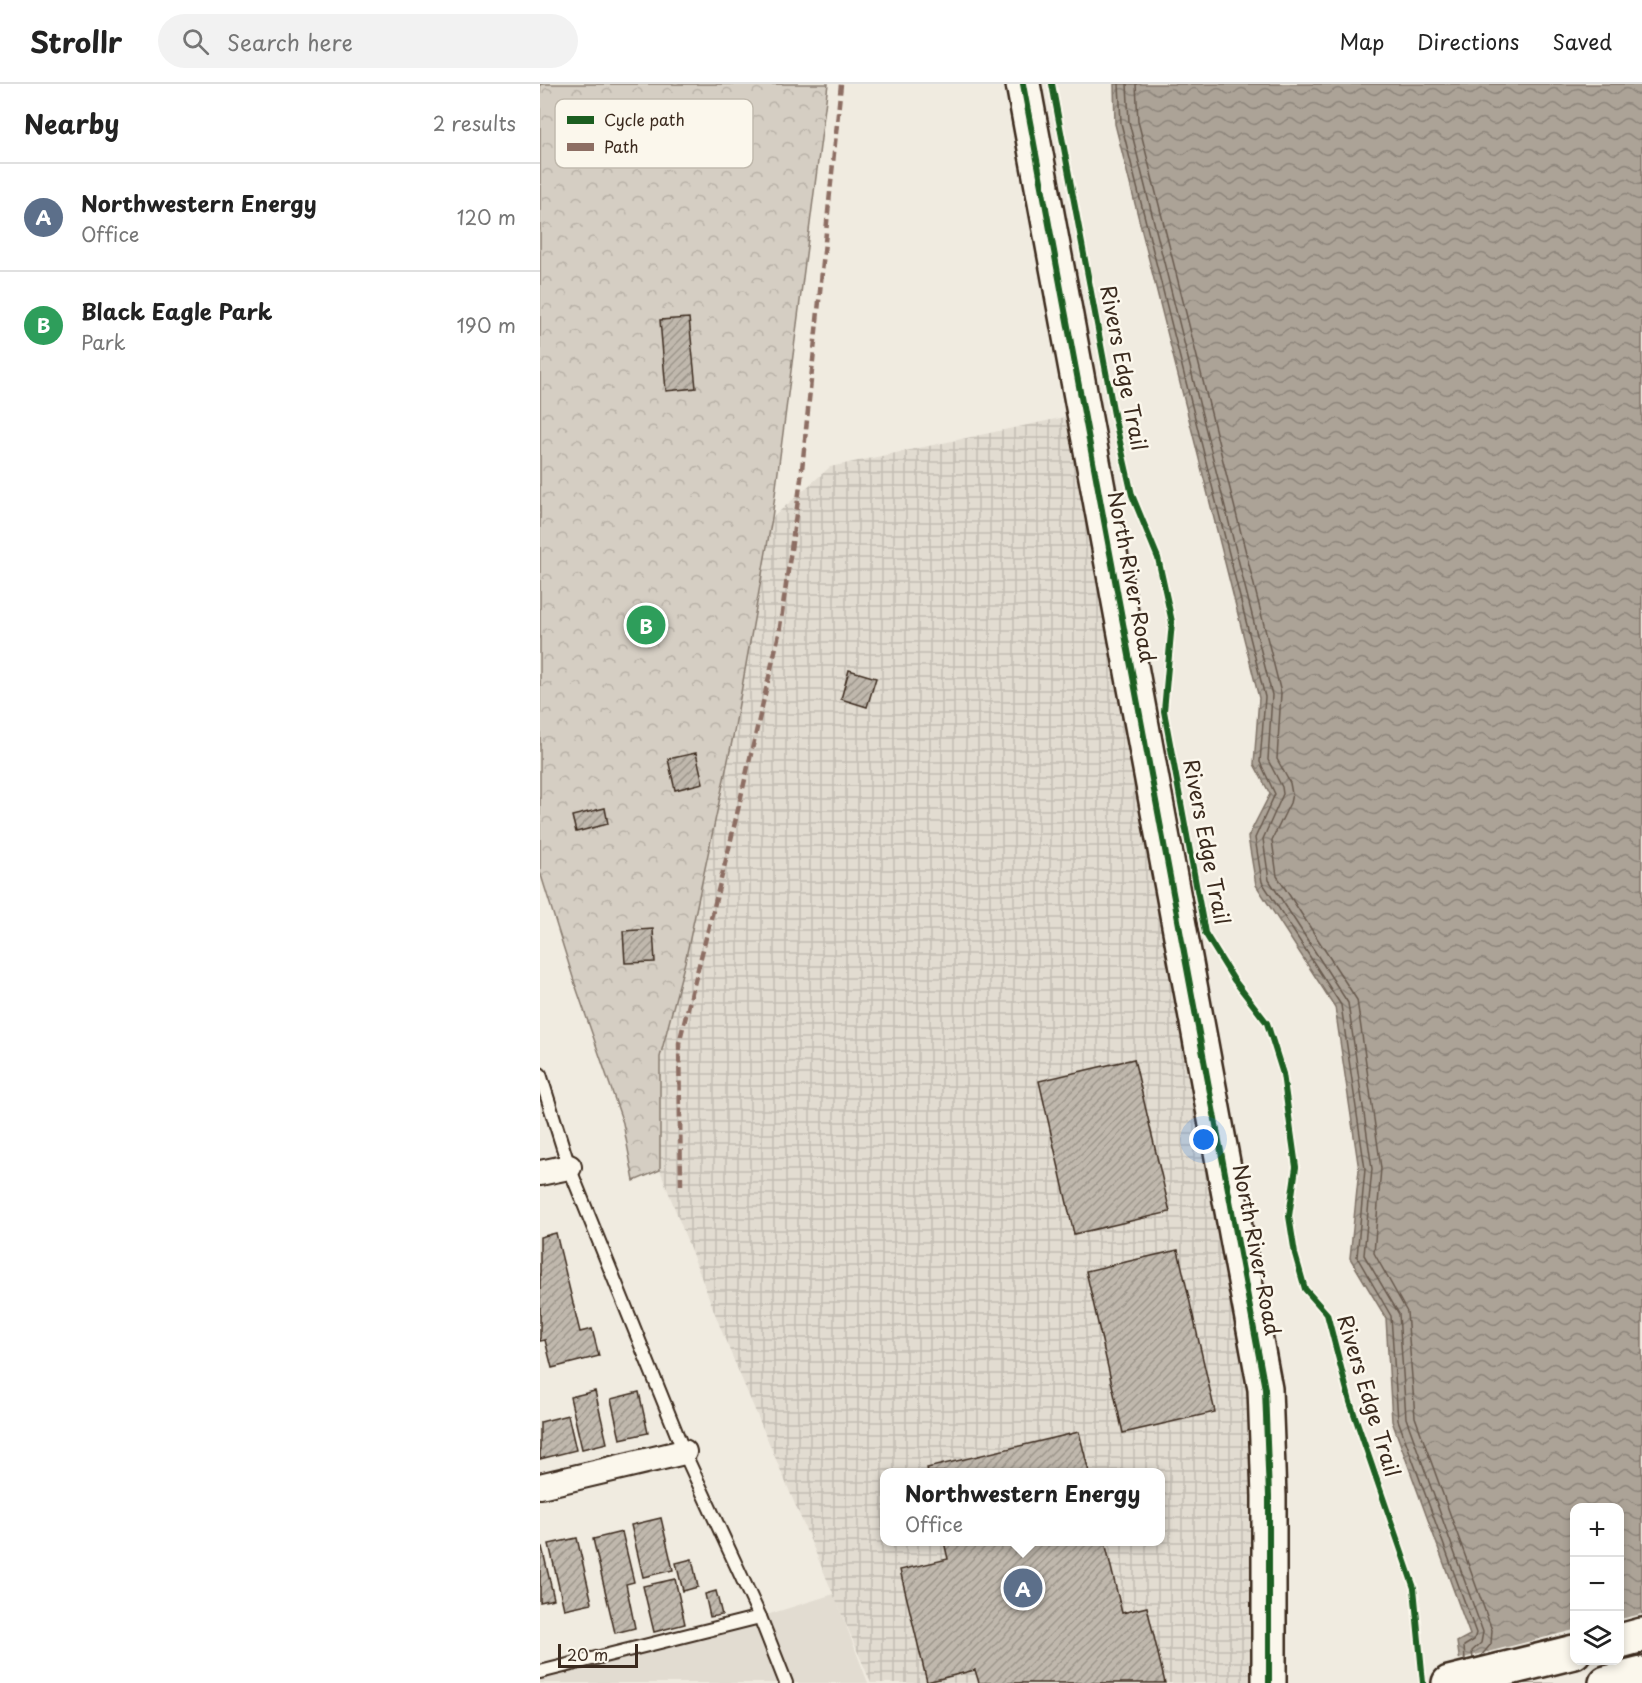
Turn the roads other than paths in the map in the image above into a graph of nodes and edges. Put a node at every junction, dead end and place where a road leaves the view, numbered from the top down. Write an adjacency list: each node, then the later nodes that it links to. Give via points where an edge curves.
1 (1023, 84): 14 (street, North River Road, via 1265,1389)
2 (540, 1074): 3 (lane)
3 (569, 1167): 4 (street); 5 (lane)
4 (540, 1173)
5 (684, 1452): 6 (street); 7 (lane)
6 (540, 1486)
7 (760, 1617): 11 (lane); 13 (lane)
8 (1642, 1635): 9 (street)
9 (1624, 1640)
10 (1570, 1653): 15 (street)
11 (540, 1672)
12 (1642, 1674): 16 (street)
13 (786, 1683)
14 (1269, 1683)
15 (1449, 1683)
16 (1606, 1683)

